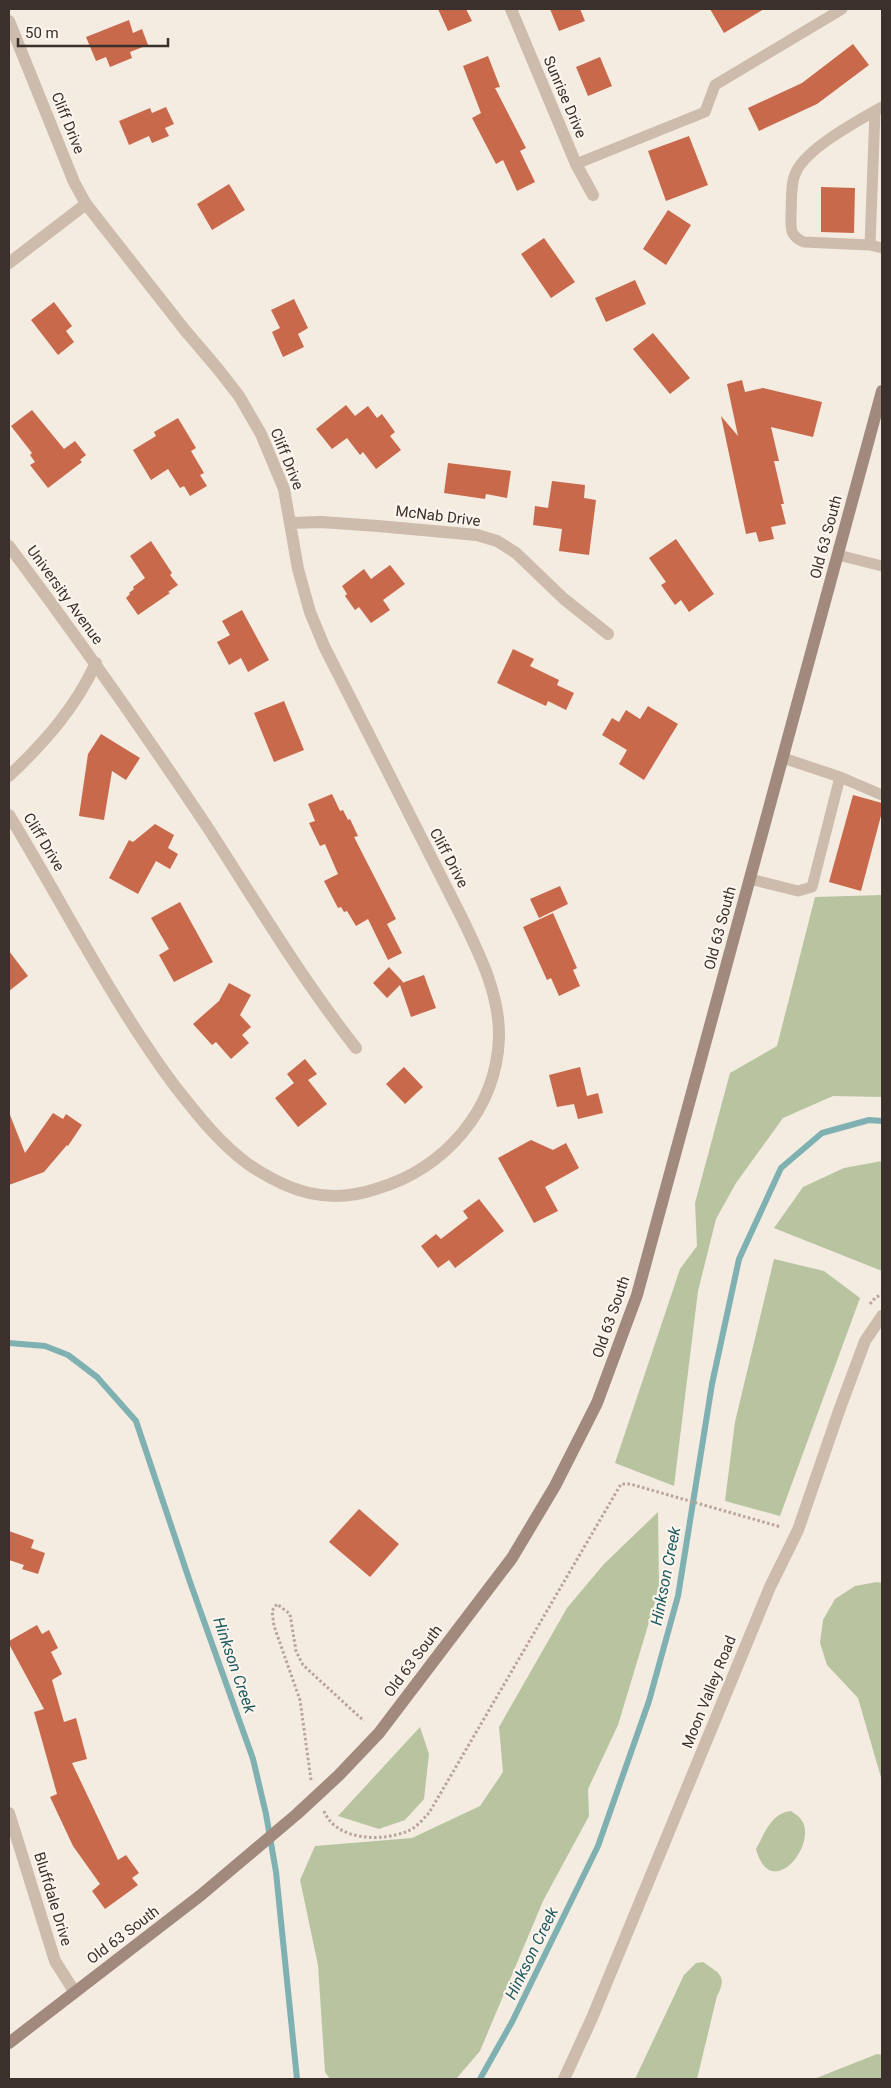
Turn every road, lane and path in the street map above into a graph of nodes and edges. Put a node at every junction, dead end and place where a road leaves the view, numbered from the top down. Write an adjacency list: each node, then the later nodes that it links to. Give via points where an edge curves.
1 (511, 9): 5 (street, Sunrise Drive)
2 (842, 9): 5 (lane, via 715,85 705,112)
3 (9, 21): 7 (street, Cliff Drive, via 74,182)
4 (879, 109): 8 (lane); 8 (lane, via 821,145 798,168 794,179 790,230 804,242)
5 (576, 164): 6 (street, Sunrise Drive)
6 (593, 196)
7 (86, 204): 10 (street); 12 (street, Cliff Drive, via 239,396 274,462 284,489)
8 (870, 245): 9 (lane)
9 (882, 248)
10 (9, 263)
11 (882, 390): 14 (main road, Old 63 South)
12 (290, 522): 16 (street, McNab Drive, via 477,535 497,542 516,553 564,599); 22 (street, Cliff Drive, via 298,570 324,646 467,929 490,982 499,1036 493,1076 479,1108 455,1143 433,1162 406,1178 372,1191 350,1195 311,1194 289,1188 246,1163 224,1144 187,1102 146,1047)
13 (9, 546): 17 (street, University Avenue)
14 (838, 555): 15 (lane); 18 (main road, Old 63 South)
15 (882, 565)
16 (608, 634)
17 (96, 663): 19 (street, via 68,713); 24 (street, University Avenue)
18 (783, 758): 20 (lane); 23 (main road, Old 63 South)
19 (9, 776)
20 (840, 777): 21 (lane); 23 (lane, via 812,887 798,891)
21 (882, 795)
22 (9, 815)
23 (750, 879): 29 (main road, Old 63 South, via 637,1296 598,1402 555,1486 512,1558 379,1733 339,1775 201,1896)
24 (356, 1048)
25 (882, 1316): 31 (street, Moon Valley Road, via 865,1341 798,1530 770,1586)
26 (630, 1484): 27 (path)
27 (773, 1525)
28 (9, 1813): 29 (street, Bluffdale Drive, via 55,1961)
29 (74, 1992): 30 (main road, Old 63 South)
30 (9, 2043)
31 (564, 2079)

